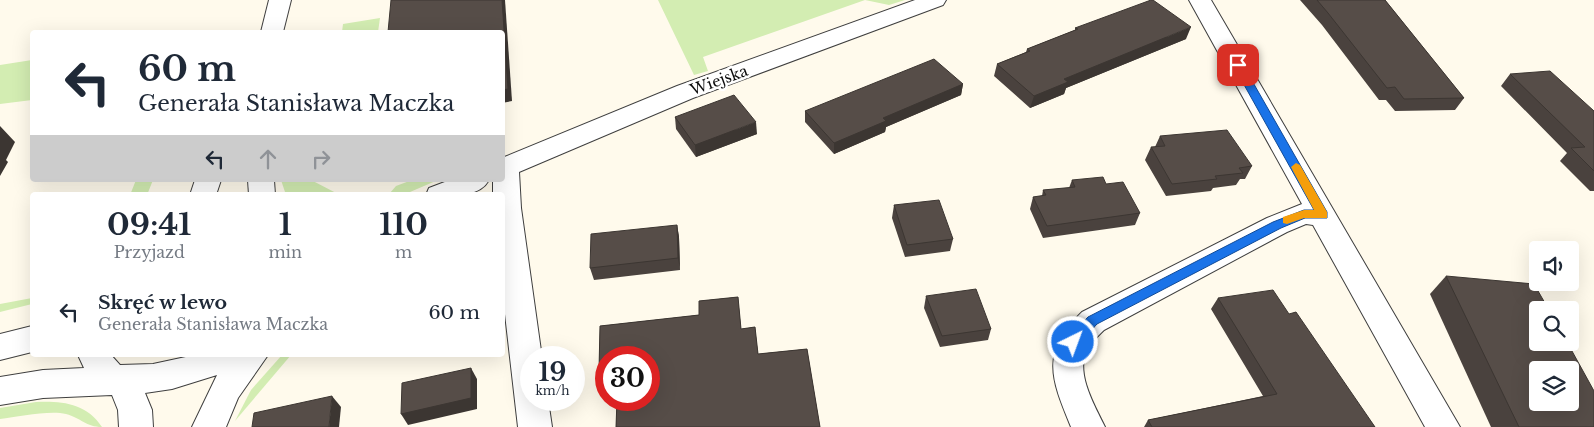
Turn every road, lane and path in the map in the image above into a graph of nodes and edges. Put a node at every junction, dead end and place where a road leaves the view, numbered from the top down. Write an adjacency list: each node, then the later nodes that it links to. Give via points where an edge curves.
1 (280, 0): 4 (street)
2 (935, 0): 5 (street, Wiejska, via 685,92)
3 (1200, 0): 11 (street)
4 (272, 30)
5 (505, 171)
6 (471, 182): 8 (street)
7 (494, 182): 9 (street, Wiejska)
8 (446, 192)
9 (485, 192)
10 (505, 194): 13 (street)
11 (1323, 215): 24 (street, via 1304,214 1277,225 1093,321 1080,332 1068,354 1066,370); 25 (street)
12 (30, 340): 14 (street)
13 (525, 346)
14 (0, 347)
15 (95, 357): 18 (street, via 103,370)
16 (227, 357): 18 (street, via 195,369 159,377)
17 (250, 357): 22 (street, via 228,383)
18 (123, 380): 19 (street, via 43,384); 21 (street, via 135,410)
19 (0, 391)
20 (534, 411): 23 (street)
21 (136, 427)
22 (209, 427)
23 (536, 427)
24 (1088, 427)
25 (1443, 427)

